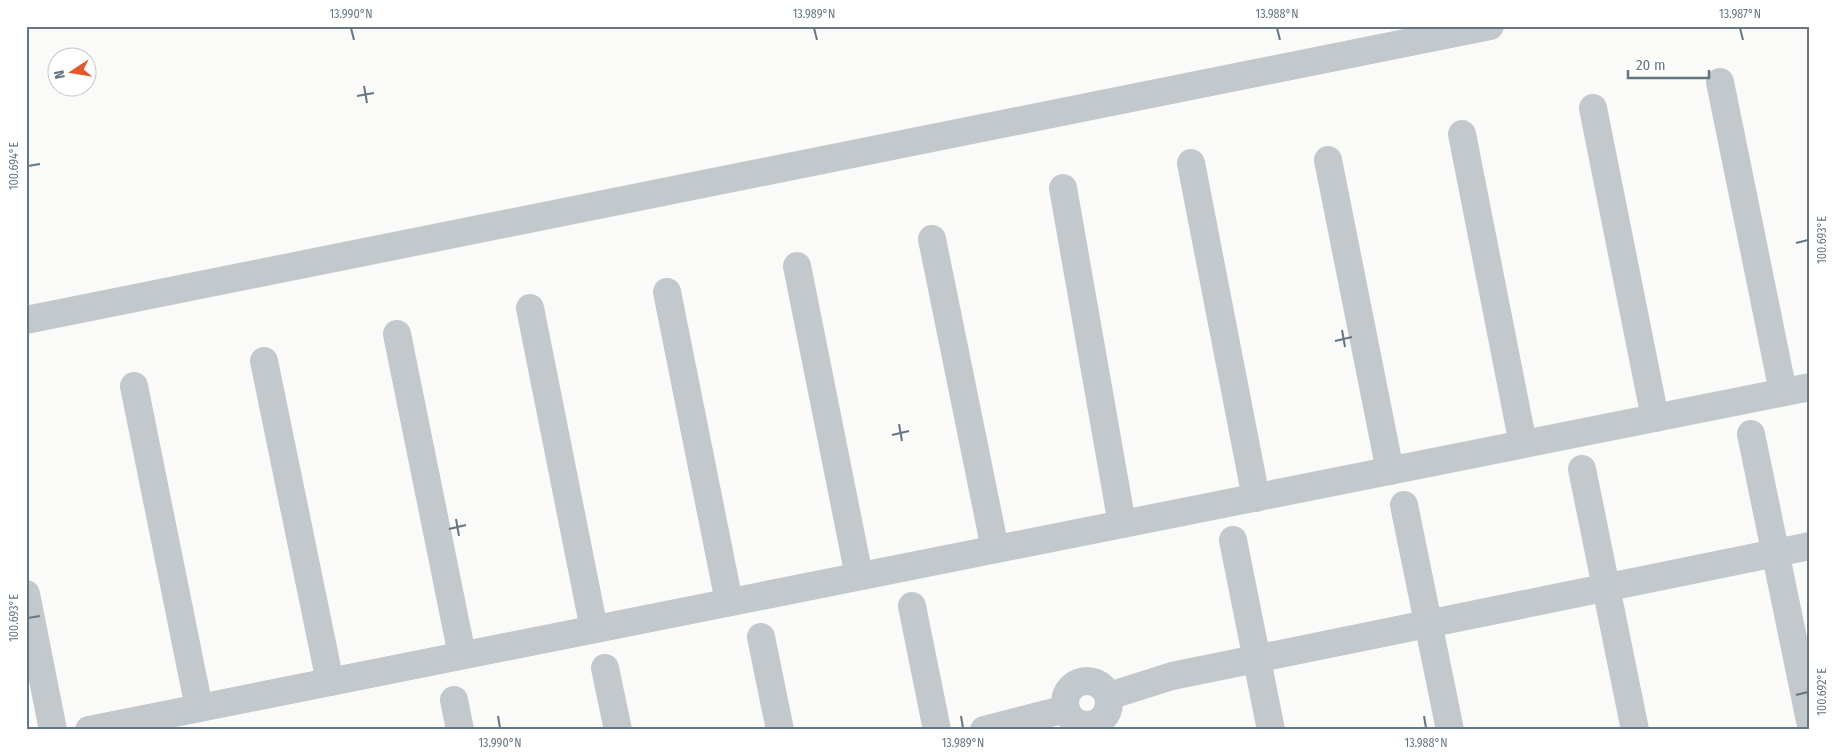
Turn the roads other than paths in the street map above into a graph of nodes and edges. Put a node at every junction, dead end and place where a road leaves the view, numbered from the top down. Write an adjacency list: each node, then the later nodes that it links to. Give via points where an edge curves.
1 (1490, 26): 12 (street)
2 (1720, 82): 17 (street)
3 (1593, 108): 18 (street)
4 (1462, 134): 20 (street)
5 (1328, 160): 22 (street)
6 (1191, 163): 23 (street)
7 (1063, 188): 25 (street)
8 (932, 239): 28 (street)
9 (797, 266): 30 (street)
10 (667, 292): 33 (street)
11 (530, 308): 36 (street)
12 (26, 320)
13 (397, 334): 38 (street)
14 (264, 361): 41 (street)
15 (134, 386): 44 (street)
16 (1810, 387): 17 (street)
17 (1783, 392): 18 (street)
18 (1655, 418): 20 (street)
19 (1751, 434): 29 (street)
20 (1523, 444): 22 (street)
21 (1582, 469): 31 (street)
22 (1390, 471): 23 (street)
23 (1256, 498): 25 (street)
24 (1404, 505): 35 (street)
25 (1122, 524): 28 (street)
26 (1233, 540): 39 (street)
27 (1810, 546): 29 (street)
28 (995, 549): 30 (street)
29 (1775, 553): 31 (street); 46 (street)
30 (859, 576): 33 (street)
31 (1606, 587): 35 (street); 57 (street)
32 (26, 594): 48 (street)
33 (729, 602): 36 (street)
34 (912, 606): 53 (street)
35 (1429, 624): 39 (street); 56 (street)
36 (594, 629): 38 (street)
37 (760, 637): 52 (street)
38 (462, 656): 41 (street)
39 (1257, 658): 42 (street, via 1172,676); 55 (street)
40 (605, 668): 51 (street)
41 (330, 682): 44 (street)
42 (1109, 696): 45 (street, via 1092,680 1081,681 1071,687 1066,697); 47 (street, via 1110,708 1104,719)
43 (454, 700): 50 (street)
44 (199, 708): 49 (street)
45 (1066, 709): 47 (street, via 1071,719); 54 (street)
46 (1810, 721)
47 (1093, 728)
48 (54, 730)
49 (89, 730)
50 (460, 730)
51 (618, 730)
52 (780, 730)
53 (937, 730)
54 (984, 730)
55 (1272, 730)
56 (1450, 730)
57 (1635, 730)

